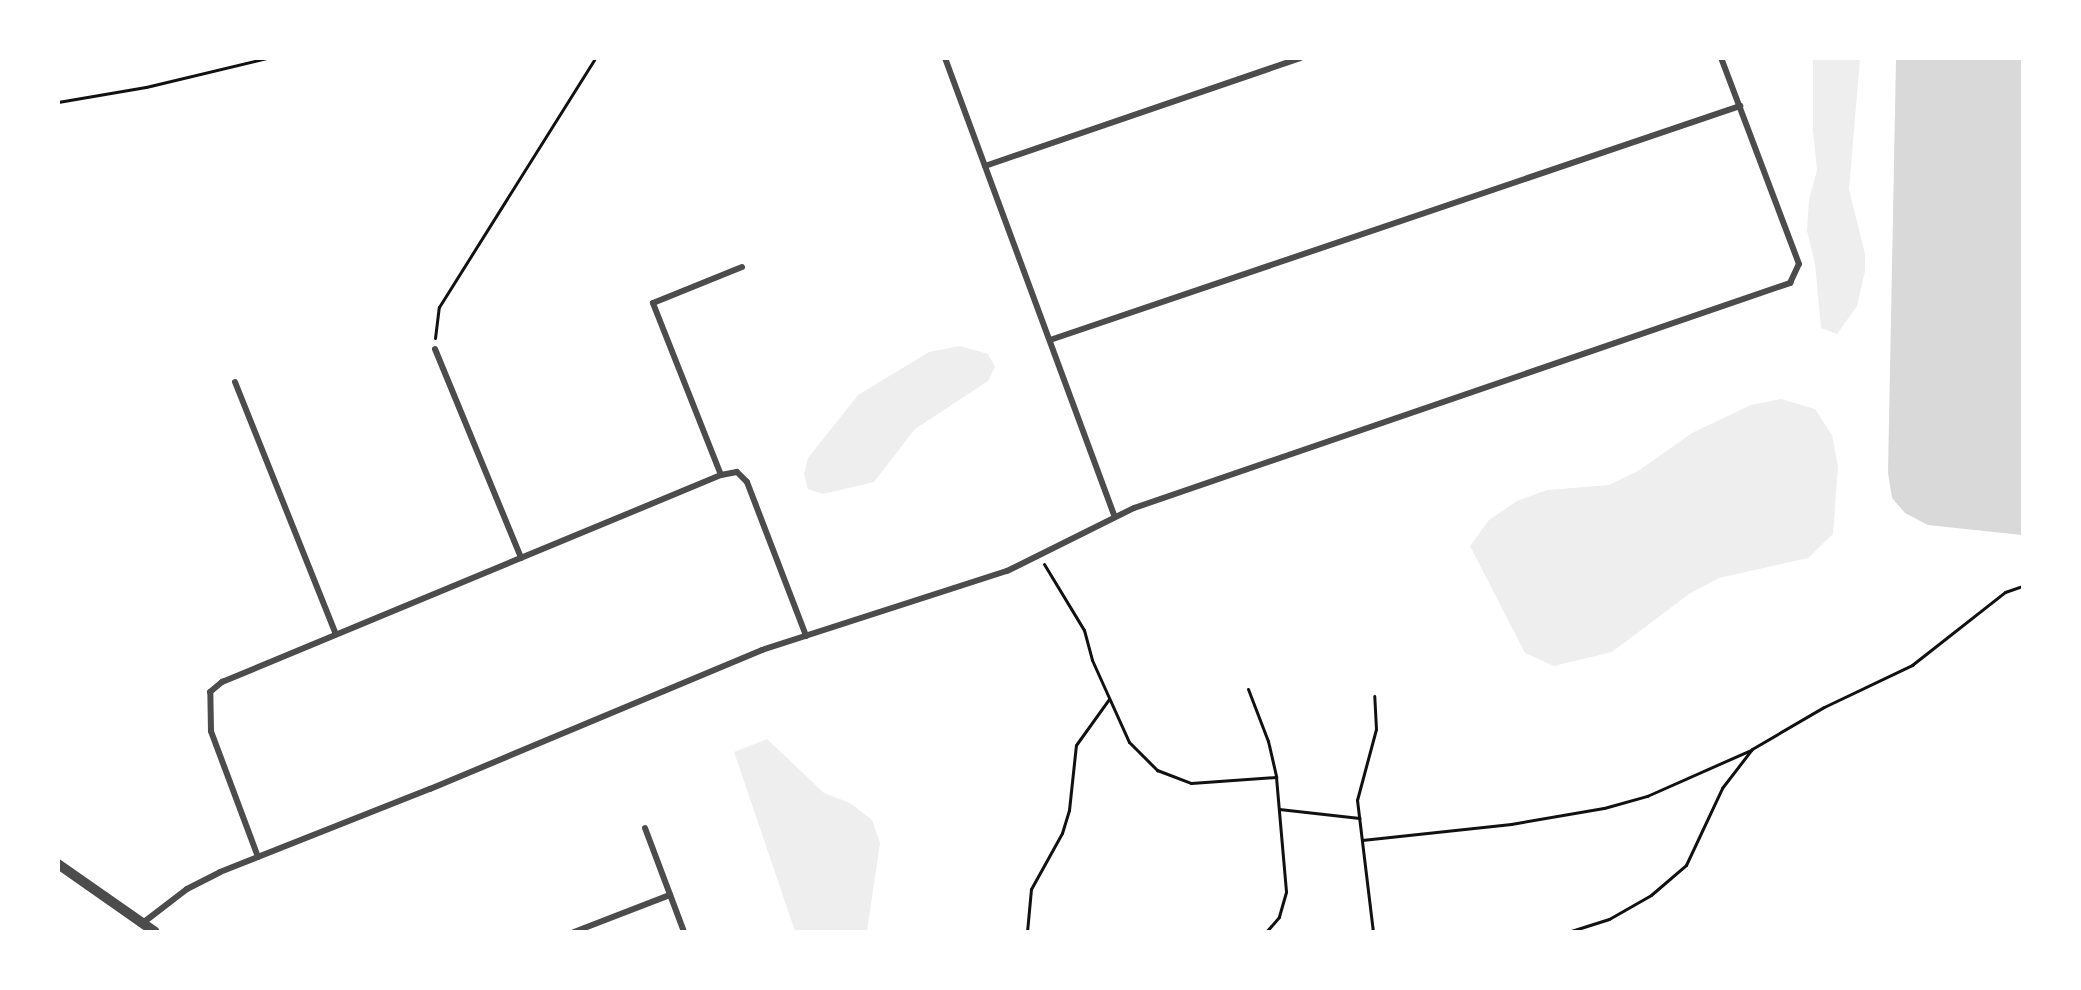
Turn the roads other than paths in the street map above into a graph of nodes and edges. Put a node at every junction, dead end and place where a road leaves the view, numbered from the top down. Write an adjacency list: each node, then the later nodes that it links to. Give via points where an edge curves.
1 (945, 58): 5 (street)
2 (1300, 58): 5 (street)
3 (1721, 58): 4 (street)
4 (1740, 106): 7 (street); 11 (street, via 1799,264 1790,283)
5 (985, 166): 7 (street)
6 (742, 267): 10 (street, via 653,303)
7 (1050, 340): 11 (street)
8 (435, 349): 12 (street)
9 (235, 382): 13 (street)
10 (721, 475): 12 (street); 14 (street, via 737,472 747,482)
11 (1115, 517): 14 (street, via 1040,558)
12 (521, 558): 13 (street)
13 (336, 634): 16 (street, via 222,682 210,692 211,731)
14 (806, 636): 16 (street, via 762,650)
15 (645, 828): 18 (street)
16 (258, 857): 19 (street, via 187,889)
17 (58, 864): 19 (street)
18 (670, 895): 21 (street); 22 (street)
19 (144, 922): 20 (street)
20 (155, 932)
21 (574, 932)
22 (684, 932)

